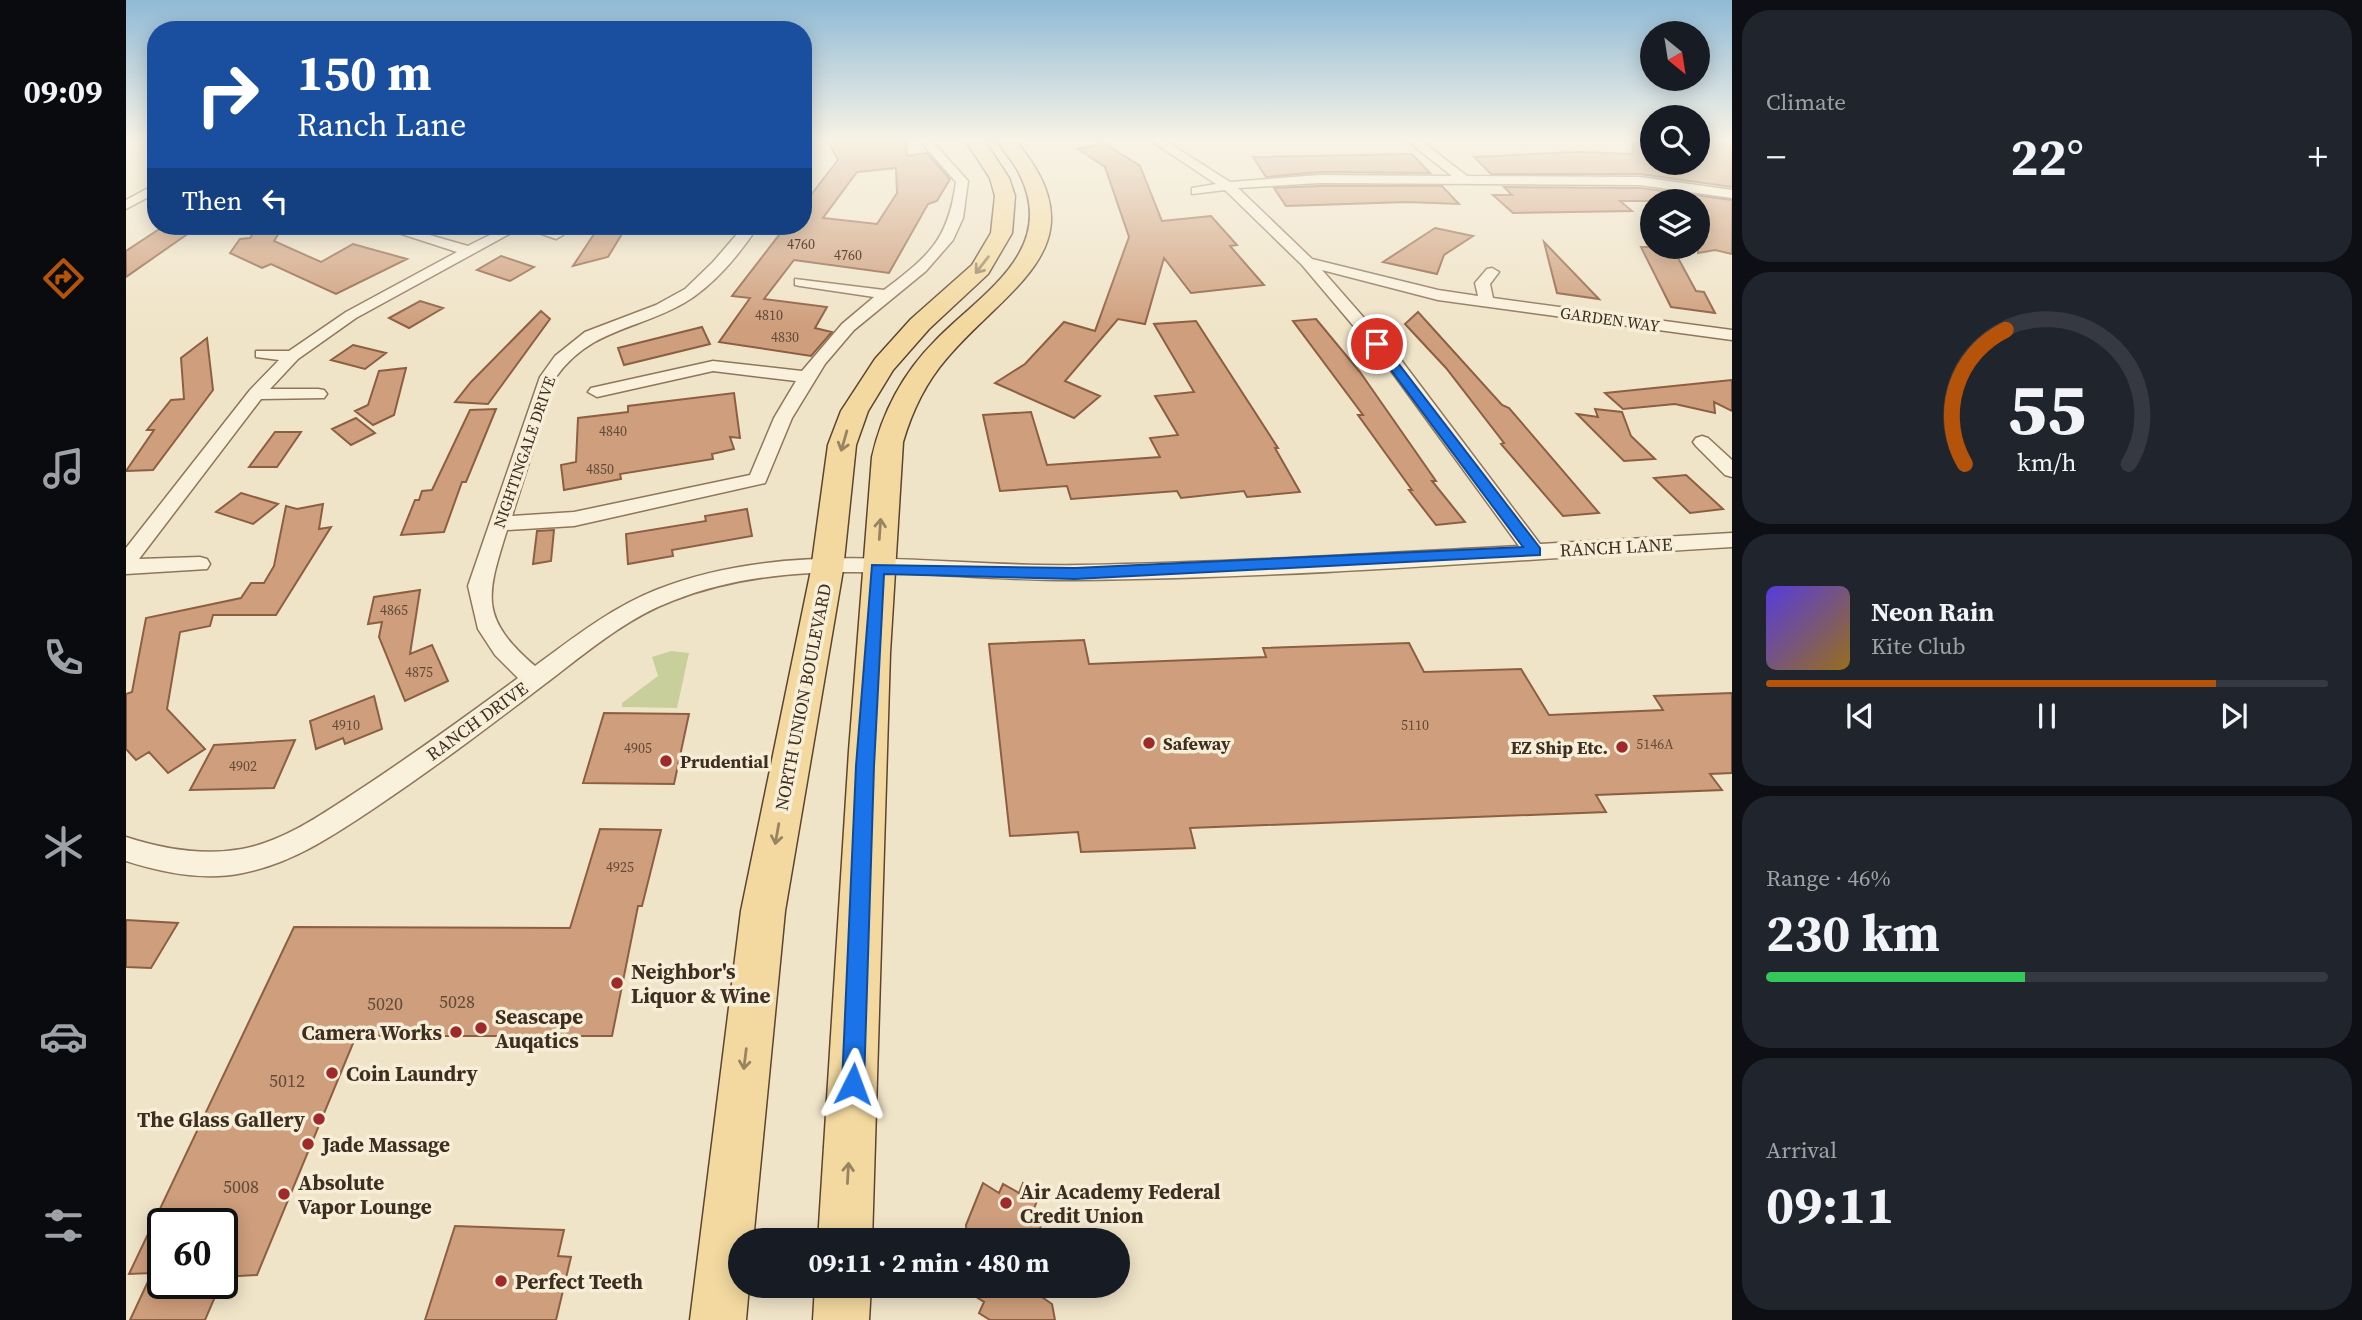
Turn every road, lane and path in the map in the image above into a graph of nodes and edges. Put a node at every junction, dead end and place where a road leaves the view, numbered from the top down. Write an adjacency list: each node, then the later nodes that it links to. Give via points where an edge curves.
1 (959, 202): 12 (street, via 956,222 937,253)
2 (1006, 202): 28 (main road, NORTH UNION BOULEVARD, one-way to 28, via 1005,223 982,268 895,350 853,411 835,477)
3 (1039, 202): 29 (main road, one-way to 3, via 886,457 906,396 937,353 1006,288 1033,246)
4 (1244, 202): 9 (street)
5 (415, 235): 8 (street)
6 (499, 235): 8 (street)
7 (743, 235): 23 (street, NIGHTINGALE DRIVE, via 683,297 591,334 558,360 548,377)
8 (469, 251): 16 (street, via 351,315)
9 (1307, 262): 13 (street, GARDEN WAY, via 1414,291); 25 (street, via 1395,364)
10 (1492, 272): 13 (street, via 1482,283)
11 (800, 282): 12 (street)
12 (889, 295): 17 (street, via 848,327)
13 (1487, 303): 14 (street, GARDEN WAY)
14 (1732, 335)
15 (262, 354): 16 (street)
16 (292, 356): 19 (street)
17 (807, 377): 18 (street, via 713,366); 23 (street, via 766,454 758,479 575,519)
18 (597, 392)
19 (256, 394): 20 (street); 26 (street)
20 (318, 394)
21 (1702, 442): 22 (street)
22 (1732, 471)
23 (499, 524): 30 (street, NIGHTINGALE DRIVE, via 479,586 484,621 497,645)
24 (1732, 540): 25 (street, RANCH LANE)
25 (1535, 552): 29 (street, RANCH LANE, via 1075,574)
26 (126, 564): 27 (street)
27 (200, 564)
28 (828, 567): 29 (street, RANCH LANE); 30 (street, RANCH DRIVE, via 741,573 664,595 631,611); 34 (main road, NORTH UNION BOULEVARD, one-way to 34, via 763,912)
29 (877, 569): 32 (main road, one-way to 29)
30 (534, 679): 31 (street, RANCH DRIVE, via 380,791 329,825 284,847 245,860 212,864 174,862)
31 (126, 849)
32 (846, 1228)
33 (842, 1298): 35 (main road)
34 (718, 1320)
35 (841, 1320)

